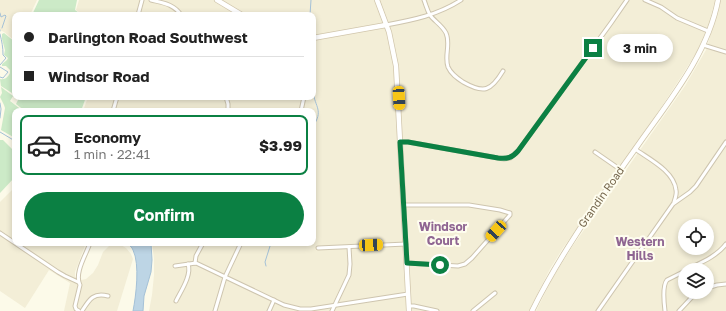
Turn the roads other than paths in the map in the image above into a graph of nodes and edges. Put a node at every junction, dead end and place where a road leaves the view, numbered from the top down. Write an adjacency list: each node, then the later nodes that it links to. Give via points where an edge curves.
1 (142, 0): 10 (street)
2 (151, 0): 11 (street, via 172,6)
3 (217, 0): 12 (street)
4 (377, 0): 14 (street)
5 (424, 0): 13 (street)
6 (460, 0): 13 (street)
7 (627, 0): 20 (street, via 513,156 507,159 498,158)
8 (645, 0): 15 (street, via 677,18)
9 (718, 0): 15 (street, Grandin Road)
10 (139, 12)
11 (179, 12)
12 (237, 12)
13 (430, 15): 14 (street); 19 (street, via 445,32 448,42 447,64 456,77 475,88 484,89 493,84)
14 (386, 25): 16 (street); 20 (street, via 396,66)
15 (708, 31): 17 (street, Grandin Road)
16 (316, 37)
17 (703, 45): 18 (street); 22 (street, Grandin Road, via 678,88)
18 (726, 52)
19 (503, 71)
20 (400, 142): 26 (street)
21 (726, 142): 25 (street, via 696,186)
22 (635, 149): 24 (street, Grandin Road); 25 (street, via 672,177 677,192)
23 (595, 152): 24 (street)
24 (621, 170): 61 (street, Grandin Road, via 566,250)
25 (673, 204): 62 (street)
26 (404, 205): 29 (street); 38 (street, via 469,205 510,213 465,264 458,266)
27 (0, 233): 28 (street)
28 (12, 241)
29 (406, 244): 35 (street); 38 (street)
30 (726, 244): 39 (street, via 714,255)
31 (19, 246): 44 (street)
32 (89, 246): 44 (street)
33 (201, 246): 37 (street)
34 (240, 246): 43 (street)
35 (349, 247): 36 (street); 53 (street, via 349,275)
36 (318, 248)
37 (195, 263): 40 (street); 43 (street)
38 (407, 263): 48 (street)
39 (699, 263)
40 (188, 264): 41 (street); 52 (street, via 188,275)
41 (175, 266)
42 (678, 274): 63 (street, via 665,282)
43 (225, 277): 51 (street); 56 (street)
44 (78, 282): 55 (street, via 80,285 75,306)
45 (726, 284): 46 (street)
46 (714, 286)
47 (495, 293): 60 (street)
48 (408, 294): 53 (street); 54 (street)
49 (108, 296): 55 (street, via 96,295)
50 (690, 299): 64 (street)
51 (274, 300): 53 (street, via 300,309); 57 (street)
52 (176, 301)
53 (335, 305): 58 (street)
54 (409, 308): 59 (street, via 414,306)
55 (80, 311)
56 (215, 311)
57 (269, 311)
58 (332, 311)
59 (437, 311)
60 (473, 311)
61 (532, 311)
62 (598, 311)
63 (665, 311)
64 (678, 311)

